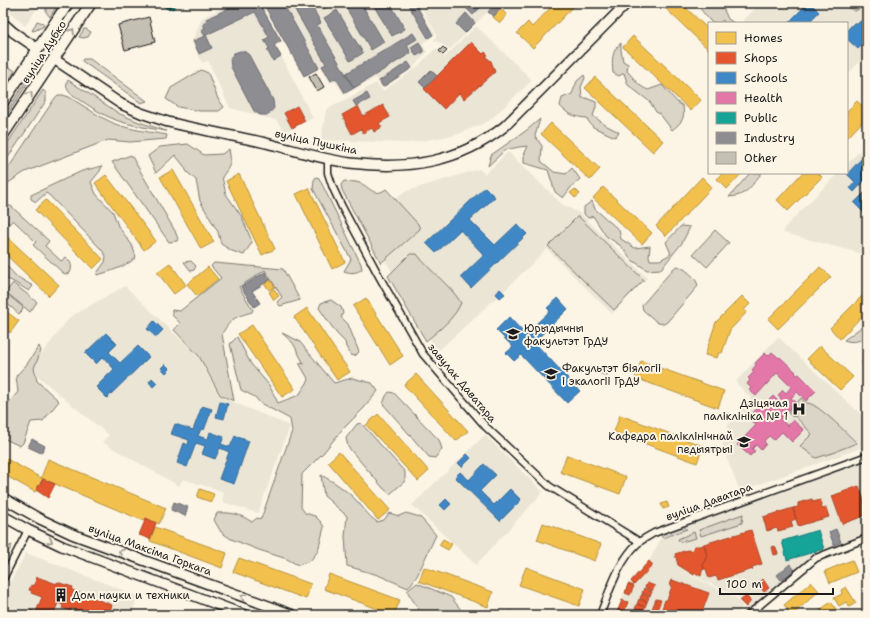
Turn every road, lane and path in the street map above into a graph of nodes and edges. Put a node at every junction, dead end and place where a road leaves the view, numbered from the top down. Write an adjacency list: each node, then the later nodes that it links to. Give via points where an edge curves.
1 (68, 3): 5 (main road, вуліца Дубко)
2 (91, 3): 6 (main road, вуліца Дубко, one-way to 2)
3 (627, 3): 9 (street, вуліца Пушкіна, via 490,138 453,155 411,165 382,166)
4 (3, 23): 5 (street)
5 (38, 49): 6 (main road); 7 (main road, вуліца Дубко)
6 (54, 59): 8 (main road, вуліца Дубко, one-way to 6); 9 (street, вуліца Пушкіна, via 121,104 150,116)
7 (3, 102)
8 (3, 135)
9 (328, 159): 15 (street, завулак Даватара, via 328,173 342,207 422,354 486,427 549,486)
10 (867, 456): 15 (street, вуліца Даватара, via 667,528)
11 (3, 498): 17 (street, вуліца Максіма Горкага, one-way to 11, via 72,534)
12 (3, 516): 13 (street)
13 (28, 530): 16 (street); 18 (street, one-way to 18, via 62,546)
14 (867, 538): 22 (street, via 816,558)
15 (640, 542): 21 (street, вуліца Даватара, via 628,554 616,574)
16 (3, 579)
17 (220, 588): 18 (street); 20 (street, вуліца Максіма Горкага, one-way to 17)
18 (214, 604): 19 (street)
19 (245, 615)
20 (293, 615)
21 (600, 615)
22 (748, 615)

